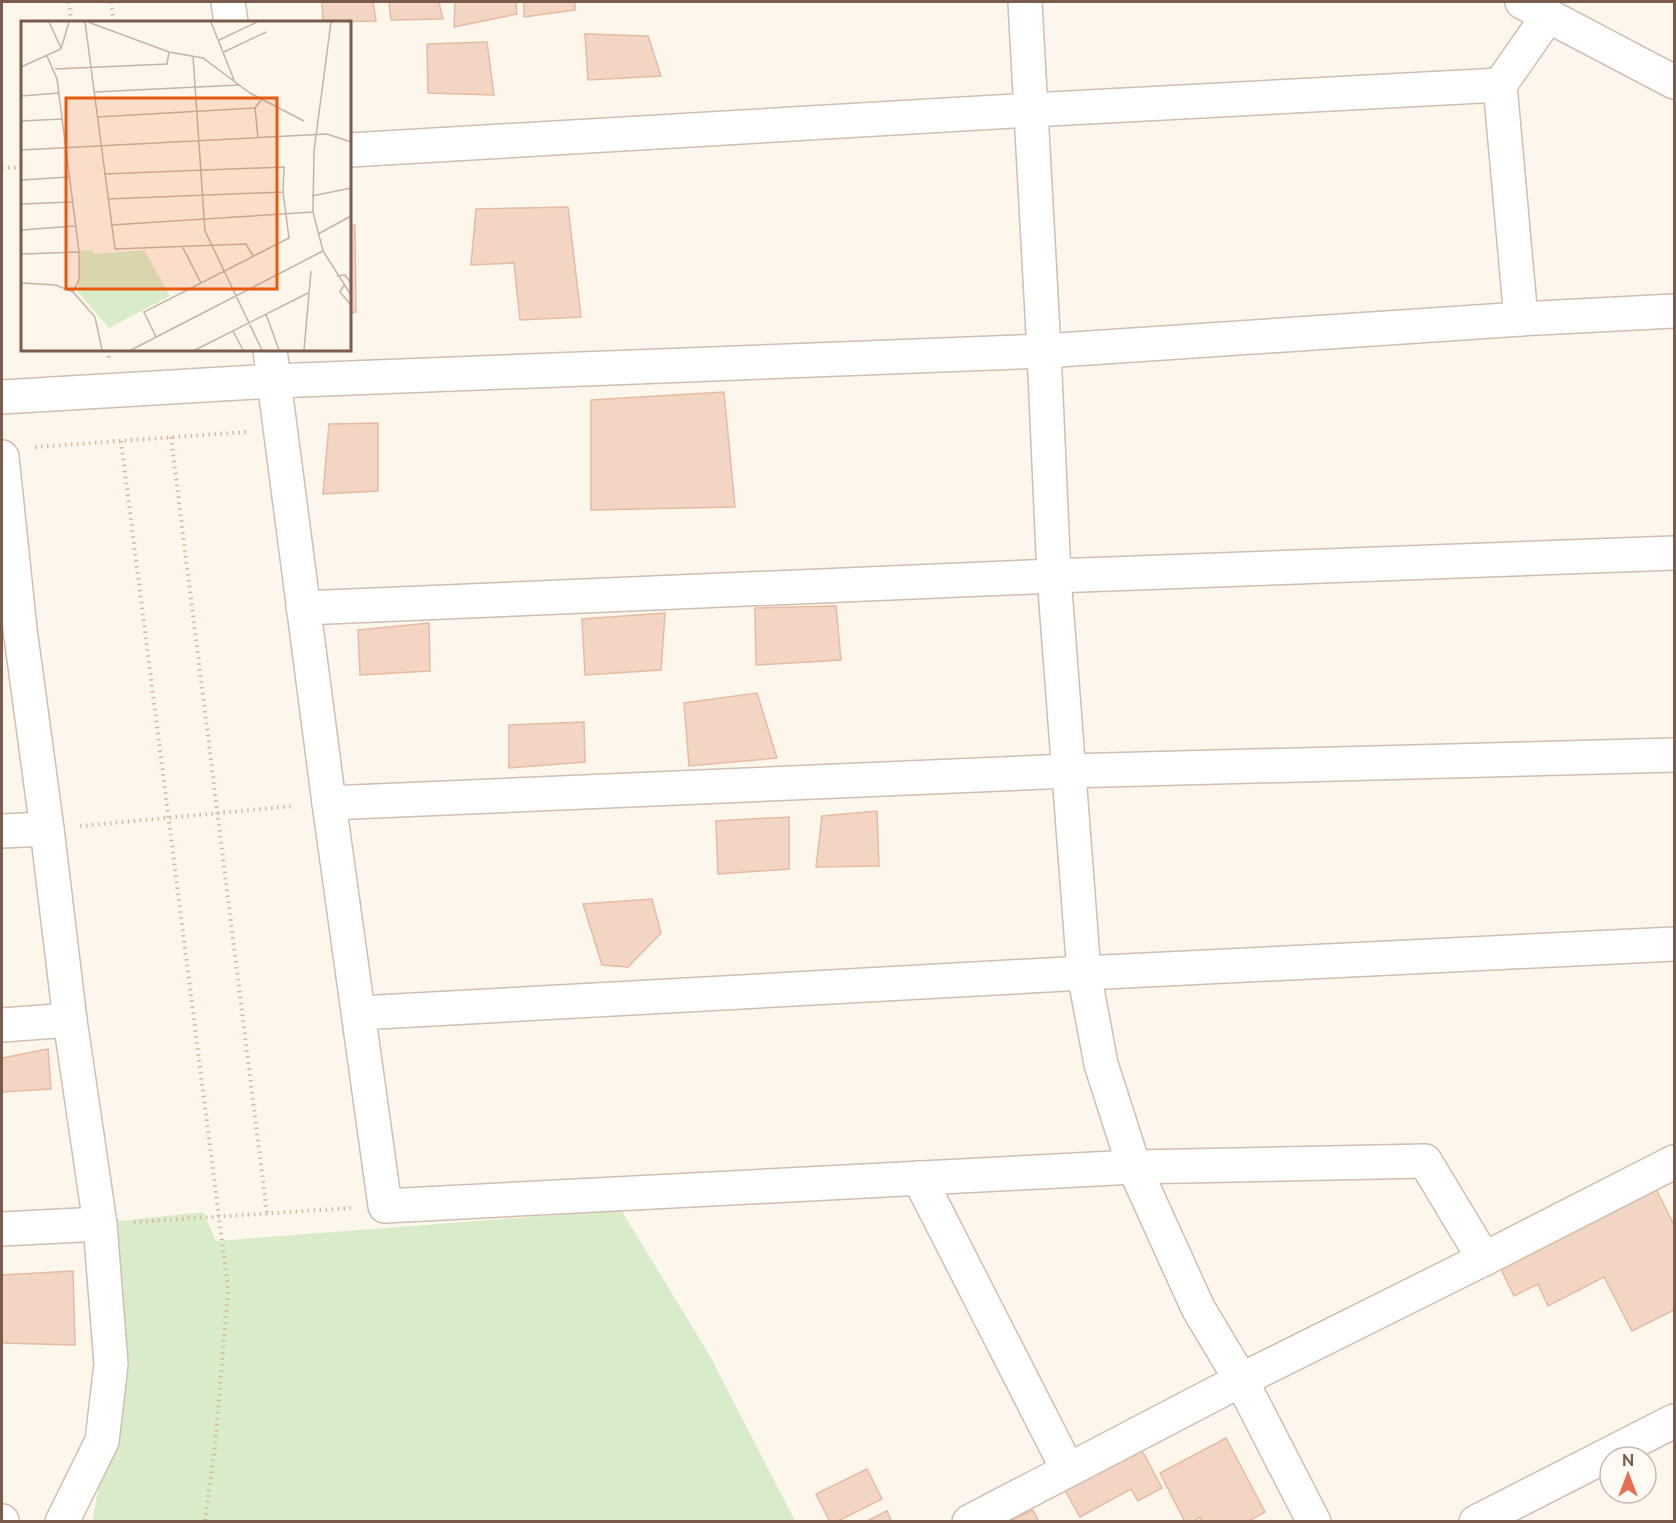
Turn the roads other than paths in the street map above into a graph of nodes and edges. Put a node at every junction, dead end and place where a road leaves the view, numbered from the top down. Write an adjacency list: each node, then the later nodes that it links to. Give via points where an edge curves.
1 (228, 2): 4 (street)
2 (1025, 2): 7 (street)
3 (1535, 9): 5 (street); 6 (street)
4 (231, 21)
5 (1674, 82)
6 (1500, 85): 7 (street); 10 (street)
7 (1032, 110): 8 (street); 11 (street)
8 (351, 150)
9 (1674, 311): 10 (street)
10 (1521, 319): 11 (street)
11 (1044, 351): 12 (street); 16 (street)
12 (272, 365): 13 (street); 17 (street)
13 (2, 398)
14 (13, 452): 18 (street)
15 (1674, 554): 16 (street)
16 (1054, 576): 17 (street); 20 (street)
17 (303, 608): 21 (street)
18 (11, 630): 22 (street)
19 (1674, 755): 20 (street)
20 (1068, 771): 21 (street); 25 (street)
21 (329, 803): 26 (street)
22 (47, 829): 23 (street); 27 (street)
23 (2, 831)
24 (1674, 944): 25 (street)
25 (1083, 973): 26 (street); 30 (street, via 1101,1064)
26 (358, 1013): 31 (street, via 385,1206)
27 (70, 1020): 28 (street); 32 (street)
28 (2, 1025)
29 (1674, 1162): 34 (street)
30 (1134, 1167): 31 (street); 34 (street, via 1425,1161); 35 (street, via 1198,1308)
31 (919, 1178): 37 (street)
32 (100, 1224): 33 (street); 38 (street, via 111,1364 102,1441)
33 (2, 1229)
34 (1484, 1259): 35 (street)
35 (1241, 1380): 37 (street); 40 (street)
36 (1674, 1421): 41 (street)
37 (1068, 1470): 39 (street)
38 (62, 1521)
39 (969, 1521)
40 (1314, 1521)
41 (1476, 1521)

